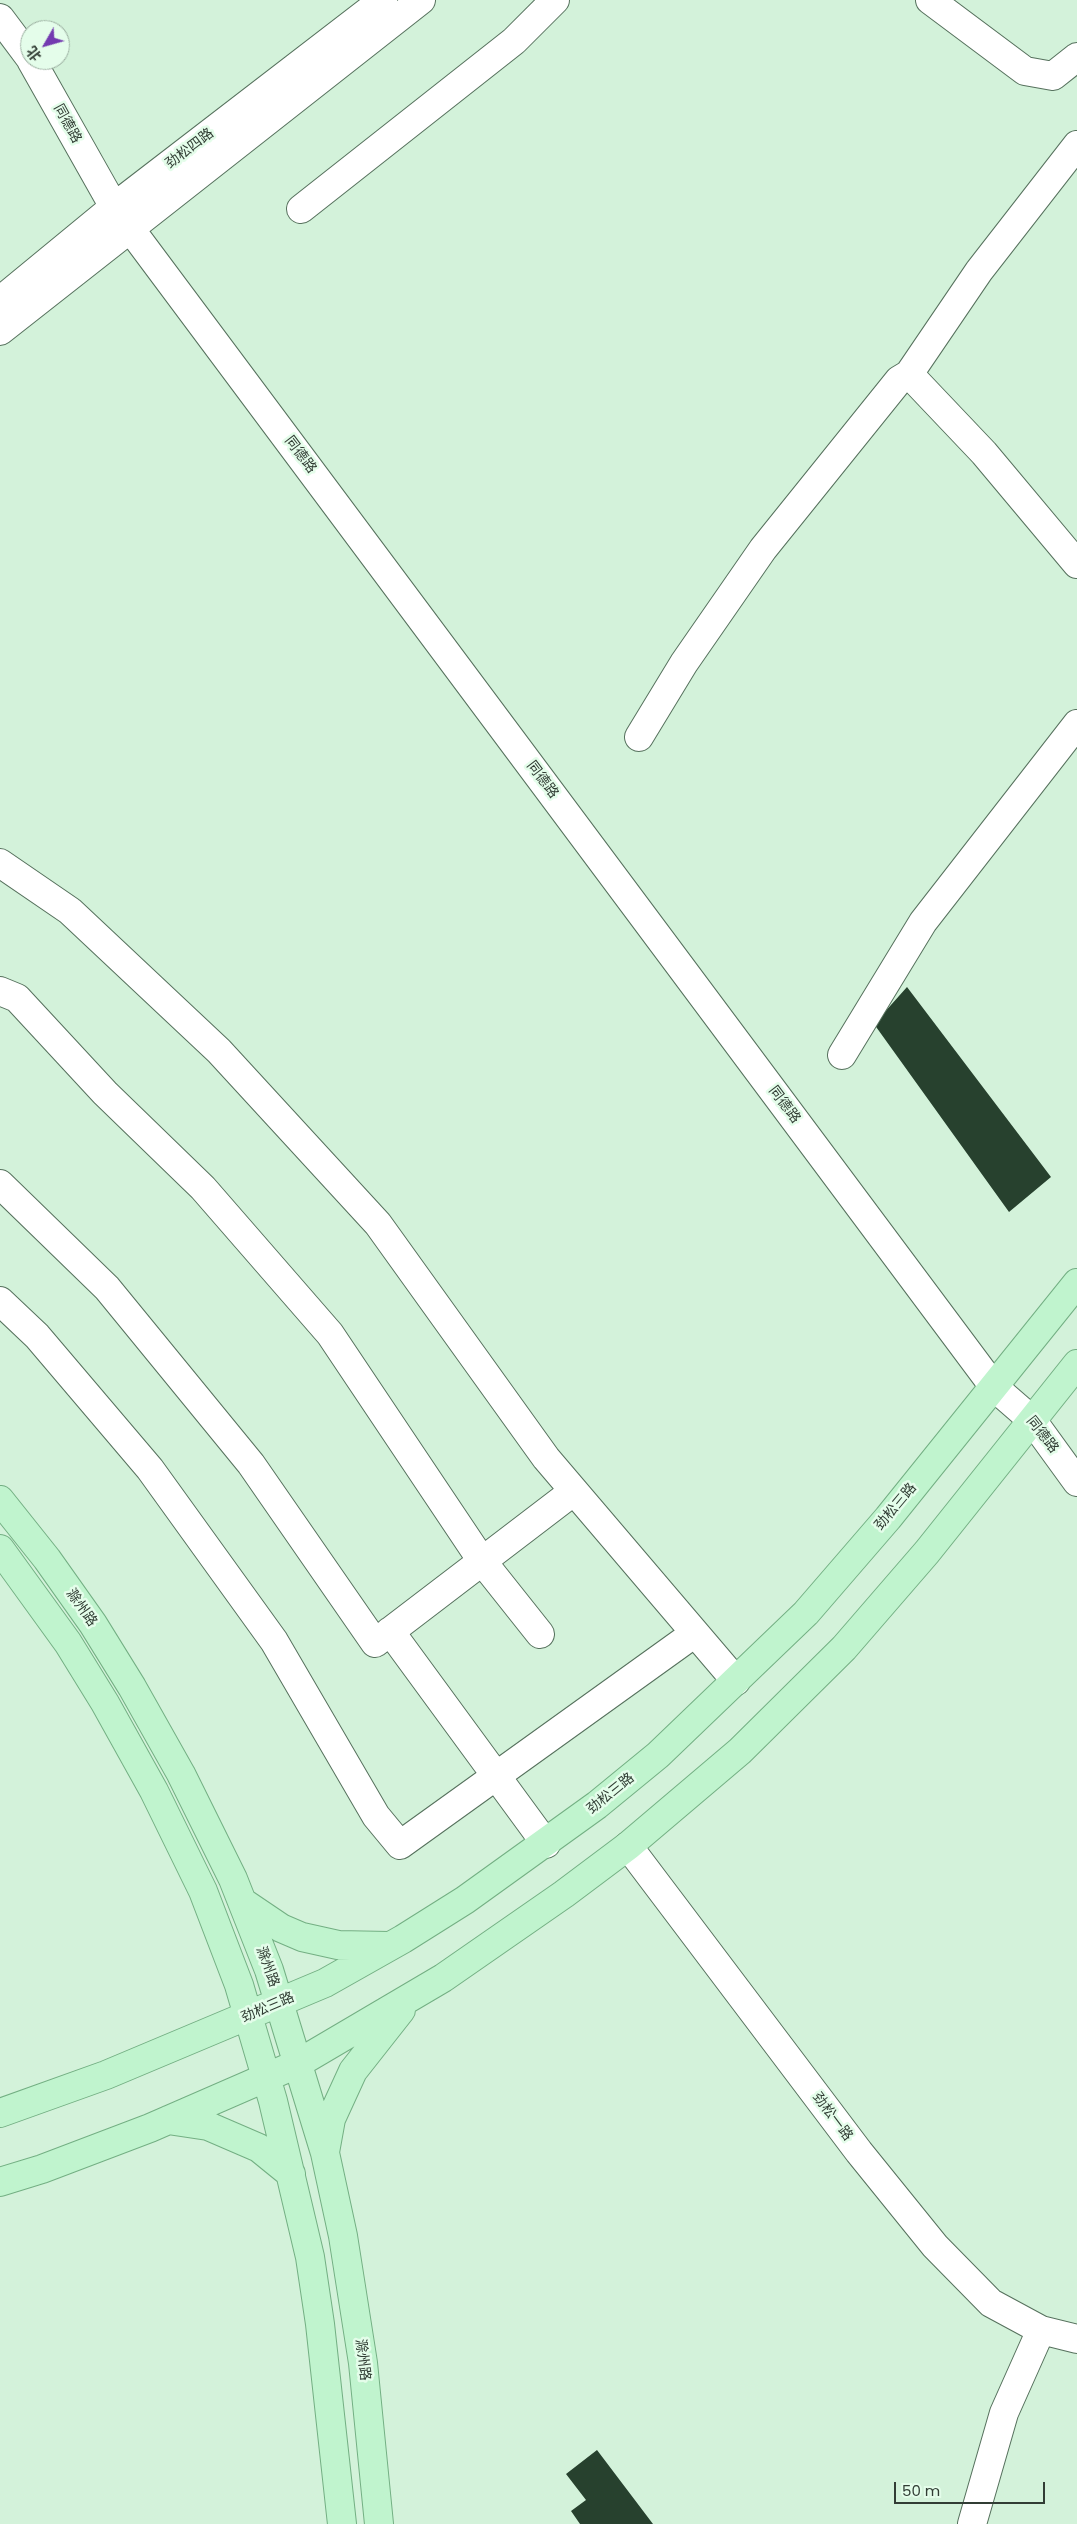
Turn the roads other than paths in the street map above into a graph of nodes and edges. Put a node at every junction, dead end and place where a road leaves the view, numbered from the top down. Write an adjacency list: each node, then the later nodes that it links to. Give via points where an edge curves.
1 (383, 0): 10 (street, 劲松四路)
2 (421, 0): 12 (street, 劲松四路)
3 (555, 0): 11 (street, via 514,41)
4 (930, 0): 7 (street, via 1025,71 1053,76)
5 (0, 18): 6 (street, 同德路)
6 (20, 45)
7 (1077, 57)
8 (36, 70): 10 (street, 同德路)
9 (1077, 145): 15 (street, via 979,271)
10 (114, 207): 12 (street, 同德路); 13 (street, 劲松四路)
11 (301, 209)
12 (131, 228): 14 (street, 劲松四路); 26 (street, 同德路)
13 (0, 301)
14 (0, 331)
15 (909, 374): 16 (street, via 984,453); 18 (street, via 899,380 763,549 684,663)
16 (1077, 564)
17 (1077, 724): 21 (street, via 923,922)
18 (639, 737)
19 (0, 863): 29 (street, via 70,910 212,1044 365,1210)
20 (0, 990): 32 (street, via 17,998 105,1093 203,1188 330,1334)
21 (842, 1055)
22 (0, 1184): 33 (street, via 107,1288 251,1464 375,1643)
23 (1077, 1283): 26 (main road, 劲松三路)
24 (0, 1301): 37 (street, via 37,1336 150,1469 274,1641 376,1816 400,1846)
25 (1077, 1364): 27 (main road)
26 (994, 1386): 27 (street, 同德路); 36 (main road, 劲松三路, via 888,1518 806,1613)
27 (1032, 1420): 28 (street, 同德路); 39 (main road, via 927,1552 844,1648 740,1751)
28 (1077, 1482)
29 (574, 1492): 32 (street); 34 (street)
30 (0, 1500): 40 (main road, 滁州路, via 47,1559 132,1687 181,1774)
31 (0, 1549): 44 (main road, via 68,1644 154,1791 202,1891)
32 (482, 1561): 33 (street); 35 (street)
33 (390, 1631): 37 (street)
34 (695, 1633): 36 (street); 37 (street)
35 (540, 1634)
36 (736, 1681): 38 (main road, 劲松三路, via 658,1755)
37 (496, 1776): 38 (street)
38 (546, 1844): 41 (main road, 劲松三路)
39 (628, 1846): 42 (main road, via 556,1900); 52 (street, 劲松一路, via 858,2152 935,2246 991,2304)
40 (244, 1903): 41 (main road, via 280,1928 302,1938 338,1945); 43 (main road, 滁州路)
41 (391, 1946): 43 (main road, 劲松三路)
42 (411, 1997): 45 (main road); 49 (main road, via 353,2071 331,2119)
43 (280, 2004): 44 (main road, 劲松三路); 45 (main road, 滁州路)
44 (248, 2016): 46 (main road); 47 (main road, 劲松三路, via 106,2075)
45 (297, 2064): 46 (main road); 49 (main road, 滁州路)
46 (267, 2077): 48 (main road); 50 (main road)
47 (0, 2113)
48 (168, 2120): 50 (main road, via 208,2126 250,2144); 51 (main road)
49 (324, 2154): 55 (main road, 滁州路, via 343,2236 362,2353)
50 (291, 2174): 54 (main road, via 310,2257 320,2324)
51 (0, 2182)
52 (1041, 2330): 53 (street, 劲松一路); 56 (street, via 1004,2413)
53 (1077, 2340)
54 (342, 2524)
55 (379, 2524)
56 (972, 2524)

